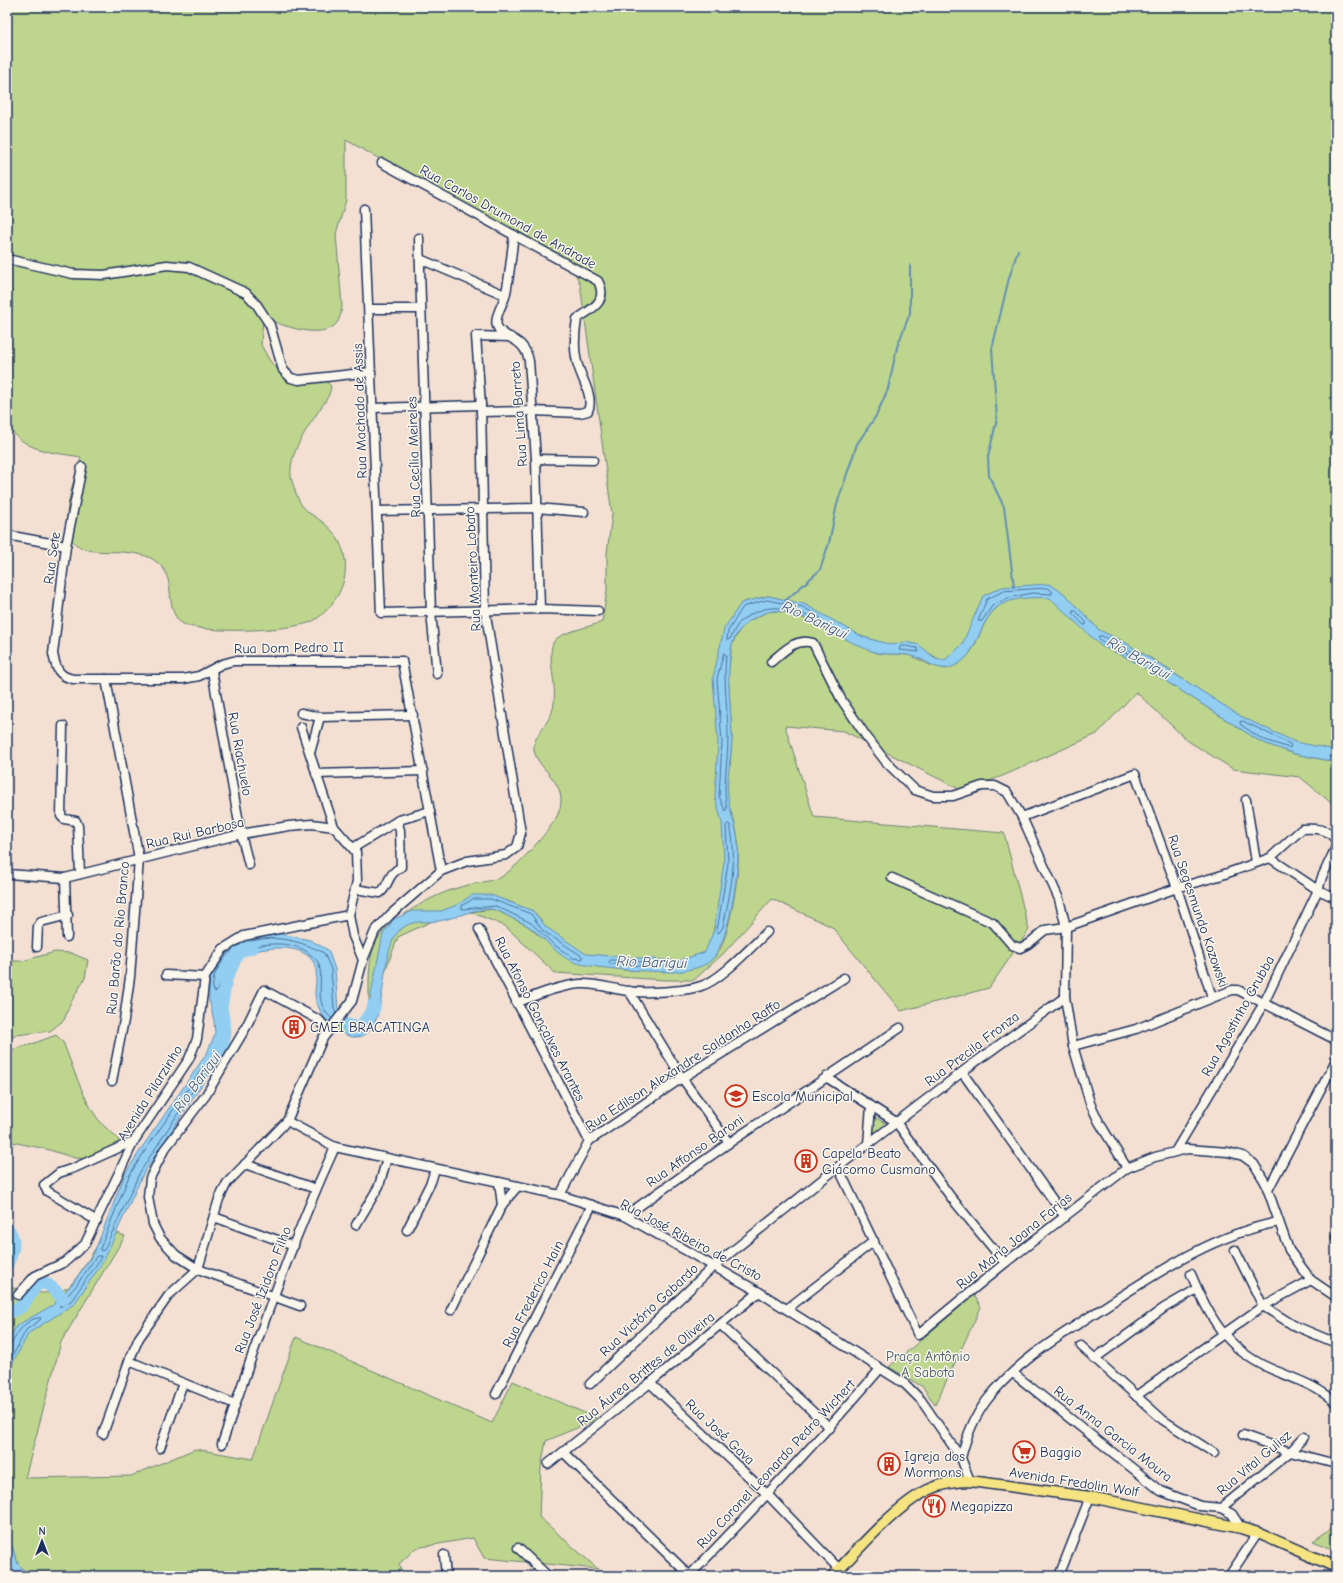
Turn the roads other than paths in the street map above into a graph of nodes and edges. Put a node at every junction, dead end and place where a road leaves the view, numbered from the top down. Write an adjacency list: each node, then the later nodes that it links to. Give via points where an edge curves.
1 (382, 163): 3 (street, Rua Carlos Drumond de Andrade)
2 (364, 209): 8 (street, Rua Machado de Assis)
3 (514, 235): 7 (street, Rua Lima Barreto); 15 (street, Rua Carlos Drumond de Andrade, via 598,281 602,294 593,309 577,319 576,356 590,400 588,411 580,414)
4 (419, 238): 6 (street, Rua Cecília Meireles)
5 (7, 259): 11 (street, via 73,274 104,275 167,265 189,267 246,293 257,304 270,324 283,370 291,378 299,380)
6 (420, 259): 7 (street); 9 (street, Rua Cecília Meireles)
7 (505, 295): 10 (street, Rua Lima Barreto, via 496,325)
8 (369, 309): 9 (street); 11 (street, Rua Machado de Assis)
9 (421, 309): 12 (street, Rua Cecília Meireles)
10 (510, 337): 14 (street, Rua Monteiro Lobato, via 476,336); 15 (street, Rua Lima Barreto, via 528,352)
11 (371, 372): 13 (street, Rua Machado de Assis)
12 (426, 406): 13 (street); 14 (street); 21 (street, Rua Cecília Meireles)
13 (373, 408): 22 (street, Rua Machado de Assis)
14 (481, 409): 15 (street); 19 (street, Rua Monteiro Lobato)
15 (533, 411): 16 (street, Rua Lima Barreto)
16 (536, 459): 17 (street); 20 (street, Rua Lima Barreto)
17 (593, 460)
18 (82, 467): 25 (street, Rua Sete)
19 (483, 508): 20 (street); 21 (street); 26 (street, Rua Monteiro Lobato)
20 (536, 508): 23 (street); 27 (street, Rua Lima Barreto)
21 (428, 509): 22 (street); 29 (street, Rua Cecília Meireles)
22 (377, 511): 29 (street, Rua Machado de Assis, via 381,613)
23 (584, 512)
24 (7, 535): 25 (street)
25 (66, 546): 30 (street, Rua Sete)
26 (485, 609): 27 (street); 29 (street); 56 (street, Rua Monteiro Lobato, via 520,833 517,847 506,855 467,860)
27 (540, 609): 28 (street)
28 (598, 611)
29 (431, 612): 33 (street, Rua Cecília Meireles)
30 (53, 654): 34 (street, Rua Dom Pedro II, via 56,669 64,677)
31 (771, 662): 45 (street, via 798,642 813,643 841,699 866,736 886,762 915,790 932,796 954,796 982,786 995,786 1008,792)
32 (212, 671): 34 (street, Rua Dom Pedro II, via 183,680); 36 (street, Rua Dom Pedro II, via 222,664 234,661 402,661); 48 (street, Rua Riachuelo)
33 (437, 674)
34 (106, 678): 53 (street, Rua Barão do Rio Branco)
35 (300, 713): 37 (street)
36 (412, 715): 37 (street); 41 (street)
37 (320, 717): 40 (street)
38 (63, 726): 57 (street, via 61,816 76,821 78,826)
39 (301, 727): 40 (street)
40 (310, 754): 42 (street)
41 (423, 771): 42 (street); 44 (street)
42 (316, 774): 47 (street)
43 (1246, 800): 54 (street)
44 (430, 811): 46 (street); 56 (street)
45 (1022, 817): 61 (street, Rua Segesmundo Kozowski, via 1135,774); 67 (street, via 1059,899)
46 (397, 821): 51 (street); 62 (street, via 400,830 401,867 391,873 380,893)
47 (334, 827): 48 (street, Rua Rui Barbosa, via 312,824); 51 (street)
48 (241, 834): 53 (street, Rua Rui Barbosa); 55 (street, Rua Riachuelo)
49 (1336, 841): 52 (street, via 1329,832 1302,829)
50 (1336, 847): 63 (street, Rua Agostinho Grubba)
51 (352, 848): 62 (street, via 356,852)
52 (1270, 858): 54 (street); 63 (street)
53 (139, 859): 57 (street, Rua Rui Barbosa); 89 (street, Rua Barão do Rio Branco, via 130,977)
54 (1256, 862): 61 (street)
55 (249, 865)
56 (441, 871): 72 (street, via 375,931)
57 (80, 874): 59 (street, Rua Rui Barbosa)
58 (11, 875): 59 (street, Rua Rui Barbosa)
59 (66, 878): 65 (street)
60 (892, 878): 67 (street, via 993,923 1012,945 1020,948 1045,930)
61 (1177, 888): 67 (street); 78 (street, Rua Segesmundo Kozowski)
62 (355, 890): 66 (street)
63 (1318, 890): 64 (street); 80 (street, Rua Agostinho Grubba)
64 (1336, 898)
65 (68, 915): 70 (street); 71 (street, via 41,922 38,926)
66 (348, 915): 72 (street); 74 (street, Avenida Pilarzinho, via 244,936 223,949)
67 (1066, 927): 77 (street)
68 (479, 929): 79 (street, Rua Afonso Gonçalves Arantes)
69 (767, 932): 76 (street, via 719,976 702,986 684,990)
70 (67, 937)
71 (37, 947)
72 (363, 960): 81 (street, via 352,1001)
73 (166, 975): 74 (street)
74 (205, 978): 93 (street, Avenida Pilarzinho, via 197,1039 189,1059)
75 (844, 978): 88 (street, Rua Edilson Alexandre Saldanha Raffo)
76 (629, 992): 79 (street, via 607,985 580,984 545,991); 88 (street)
77 (1064, 997): 84 (street); 86 (street, Rua Precila Fronza)
78 (1212, 998): 80 (street, Rua Segesmundo Kozowski, via 1226,991 1238,990); 84 (street, via 1136,1029)
79 (516, 1003): 94 (street, Rua Afonso Gonçalves Arantes)
80 (1264, 1003): 83 (street, Rua Segesmundo Kozowski); 98 (street, Rua Agostinho Grubba)
81 (330, 1028): 91 (street, via 299,1090); 123 (street, via 264,990 245,1029 206,1095 164,1150 150,1178 149,1204 153,1224 160,1238 176,1255)
82 (900, 1028): 87 (street, Rua Affonso Baroni)
83 (1336, 1040)
84 (1073, 1046): 102 (street, via 1090,1103)
85 (1336, 1060): 107 (street)
86 (962, 1072): 92 (street, Rua Precila Fronza); 113 (street)
87 (826, 1077): 90 (street); 95 (street, Rua Affonso Baroni)
88 (682, 1078): 94 (street, Rua Edilson Alexandre Saldanha Raffo); 95 (street)
89 (112, 1081)
90 (871, 1106): 92 (street); 96 (street)
91 (287, 1121): 97 (street, Rua José Ribeiro de Cristo); 100 (street)
92 (896, 1122): 96 (street, Rua Victório Gabardo); 121 (street, via 950,1196)
93 (134, 1141): 114 (street, Avenida Pilarzinho); 114 (street, via 59,1173 44,1185 47,1191)
94 (589, 1141): 108 (street, Rua Edilson Alexandre Saldanha Raffo)
95 (729, 1143): 111 (street, Rua Affonso Baroni)
96 (868, 1144): 101 (street, Rua Victório Gabardo)
97 (335, 1147): 99 (street, Rua José Ribeiro de Cristo); 106 (street, Rua José Izidoro Filho)
98 (1176, 1150): 102 (street, Rua Maria Joana Farias); 107 (street, Rua Maria Joana Farias, via 1228,1152 1243,1156 1254,1164)
99 (387, 1158): 103 (street, Rua José Ribeiro de Cristo); 116 (street, via 379,1186)
100 (245, 1164): 106 (street); 112 (street, via 227,1183)
101 (838, 1167): 118 (street); 122 (street, Rua Victório Gabardo)
102 (1127, 1168): 113 (street, Rua Maria Joana Farias)
103 (435, 1169): 104 (street, Rua José Ribeiro de Cristo); 117 (street)
104 (499, 1182): 105 (street, Rua José Ribeiro de Cristo); 109 (street)
105 (518, 1186): 108 (street, Rua José Ribeiro de Cristo); 109 (street)
106 (316, 1189): 119 (street, Rua José Izidoro Filho)
107 (1268, 1190): 115 (street, Rua Maria Joana Farias)
108 (560, 1195): 110 (street, Rua José Ribeiro de Cristo)
109 (502, 1205): 134 (street)
110 (592, 1205): 111 (street, Rua José Ribeiro de Cristo); 146 (street, Rua Frederico Hain)
111 (625, 1216): 122 (street, Rua José Ribeiro de Cristo)
112 (214, 1217): 119 (street); 123 (street)
113 (1064, 1217): 121 (street, Rua Maria Joana Farias)
114 (97, 1221): 128 (street, Avenida Pilarzinho, via 84,1244 65,1262 35,1276)
115 (1279, 1222): 125 (street, Rua Maria Joana Farias, via 1289,1250); 142 (street, via 1263,1225 1183,1257 1039,1349)
116 (356, 1225)
117 (407, 1230)
118 (874, 1241): 121 (street, Rua Maria Joana Farias, via 918,1335); 133 (street)
119 (294, 1246): 129 (street, Rua José Izidoro Filho)
120 (1234, 1250): 132 (street)
121 (1005, 1263)
122 (715, 1266): 127 (street, Rua José Ribeiro de Cristo); 145 (street, Rua Victório Gabardo)
123 (198, 1269): 129 (street); 140 (street, via 169,1295 139,1338)
124 (1190, 1274): 126 (street)
125 (1311, 1280): 130 (street, Rua Maria Joana Farias); 132 (street)
126 (1197, 1289): 136 (street, via 1206,1310); 139 (street, via 1164,1308)
127 (759, 1292): 133 (street, Rua José Ribeiro de Cristo); 135 (street, Rua Áurea Brittes de Oliveira)
128 (18, 1295)
129 (274, 1297): 131 (street); 149 (street, Rua José Izidoro Filho)
130 (1336, 1297)
131 (300, 1306)
132 (1263, 1306): 136 (street); 137 (street, via 1293,1325)
133 (787, 1309): 141 (street, Rua José Ribeiro de Cristo)
134 (451, 1310)
135 (720, 1325): 144 (street, Rua Áurea Brittes de Oliveira); 150 (street)
136 (1223, 1334): 147 (street); 148 (street, via 1253,1359 1309,1384)
137 (1336, 1343)
138 (1081, 1346): 139 (street)
139 (1094, 1358): 147 (street)
140 (128, 1361): 143 (street); 151 (street)
141 (880, 1369): 150 (street, Rua Coronel Leonardo Pedro Wichert); 159 (street, Rua José Ribeiro de Cristo, via 905,1384 921,1400)
142 (1013, 1372): 159 (street, via 986,1401 966,1440); 165 (street, Rua Anna Garcia Moura, via 1161,1491 1200,1506)
143 (183, 1383): 149 (street); 155 (street)
144 (650, 1383): 156 (street, Rua Áurea Brittes de Oliveira); 163 (street, Rua José Gava)
145 (590, 1384)
146 (496, 1394)
147 (1136, 1396): 157 (street, via 1163,1420)
148 (1336, 1403)
149 (235, 1404): 154 (street, Rua José Izidoro Filho)
150 (830, 1428): 163 (street, Rua Coronel Leonardo Pedro Wichert)
151 (103, 1434)
152 (1243, 1435): 158 (street)
153 (1304, 1437): 158 (street, Rua Vital Gulisz)
154 (222, 1444)
155 (160, 1448)
156 (563, 1452): 160 (street, Rua Áurea Brittes de Oliveira); 174 (street)
157 (1214, 1452)
158 (1290, 1452): 161 (street); 165 (street, Rua Vital Gulisz)
159 (961, 1458): 162 (street, Rua José Ribeiro de Cristo)
160 (548, 1464)
161 (1336, 1464)
162 (970, 1481): 164 (main road, Avenida Fredolin Wolf); 171 (main road, Avenida Fredolin Wolf, via 958,1481 927,1490 894,1514)
163 (768, 1495): 171 (street, Rua José Gava); 174 (street, Rua Coronel Leonardo Pedro Wichert)
164 (1090, 1497): 166 (main road, Avenida Fredolin Wolf); 175 (street)
165 (1221, 1508): 166 (street, via 1232,1514)
166 (1241, 1528): 167 (main road, Avenida Fredolin Wolf)
167 (1258, 1533): 170 (main road, Avenida Fredolin Wolf); 176 (street)
168 (518, 1548): 173 (street)
169 (444, 1555): 172 (street)
170 (1336, 1567)
171 (836, 1573)
172 (446, 1576)
173 (548, 1576)
174 (690, 1576)
175 (1059, 1576)
176 (1229, 1576)

